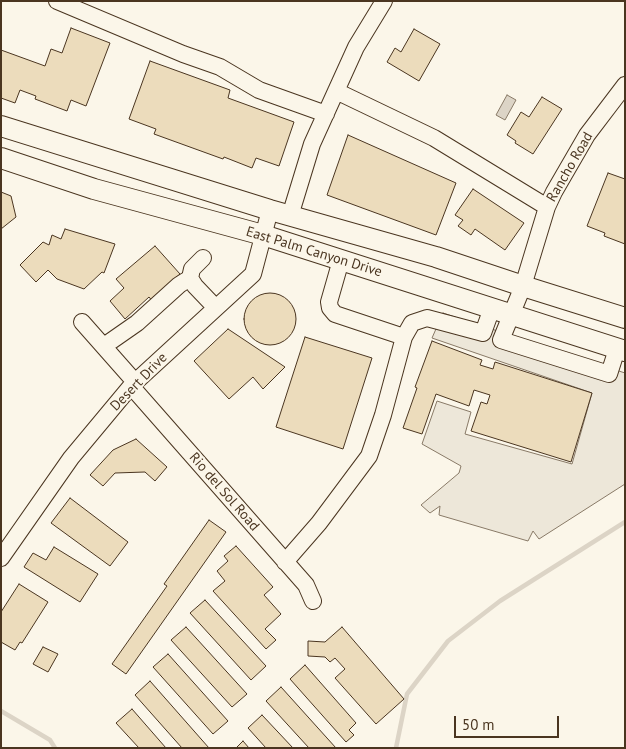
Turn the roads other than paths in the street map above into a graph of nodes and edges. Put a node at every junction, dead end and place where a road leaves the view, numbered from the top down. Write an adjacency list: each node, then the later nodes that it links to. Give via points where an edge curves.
1 (58, 1): 5 (street, via 220,67 259,90)
2 (384, 1): 4 (street, via 356,47)
3 (625, 86): 8 (street, Rancho Road, via 587,135)
4 (336, 91): 5 (street); 8 (street, via 434,138)
5 (326, 114): 10 (street, via 312,144)
6 (1, 126): 9 (main road, East Palm Canyon Drive)
7 (1, 158): 11 (main road, East Palm Canyon Drive, via 94,189)
8 (547, 207): 15 (street, Rancho Road)
9 (270, 210): 10 (main road, East Palm Canyon Drive); 11 (street, Desert Drive)
10 (290, 216): 15 (main road, East Palm Canyon Drive, via 436,257)
11 (262, 235): 13 (main road, East Palm Canyon Drive); 16 (street, Desert Drive, via 253,274)
12 (204, 258): 14 (street, via 192,269)
13 (341, 260): 17 (main road, East Palm Canyon Drive); 22 (street, via 330,308 335,314)
14 (190, 278): 16 (street); 24 (street)
15 (523, 286): 18 (street, Rancho Road); 19 (main road, East Palm Canyon Drive)
16 (216, 308): 26 (street, Desert Drive)
17 (492, 308): 18 (main road, East Palm Canyon Drive); 21 (street)
18 (511, 314): 23 (street, Rancho Road); 25 (main road, East Palm Canyon Drive)
19 (625, 318)
20 (82, 322): 24 (street, Rio del Sol Road)
21 (484, 334): 22 (street, via 427,318 412,323); 23 (street)
22 (404, 337): 28 (street, via 369,456)
23 (501, 340): 25 (street, via 609,374)
24 (104, 346): 26 (street, Rio del Sol Road)
25 (621, 350)
26 (133, 384): 27 (street, Desert Drive, via 71,458); 28 (street, Rio del Sol Road)
27 (1, 558)
28 (285, 562): 29 (street, Rio del Sol Road, via 306,585)
29 (313, 601)

